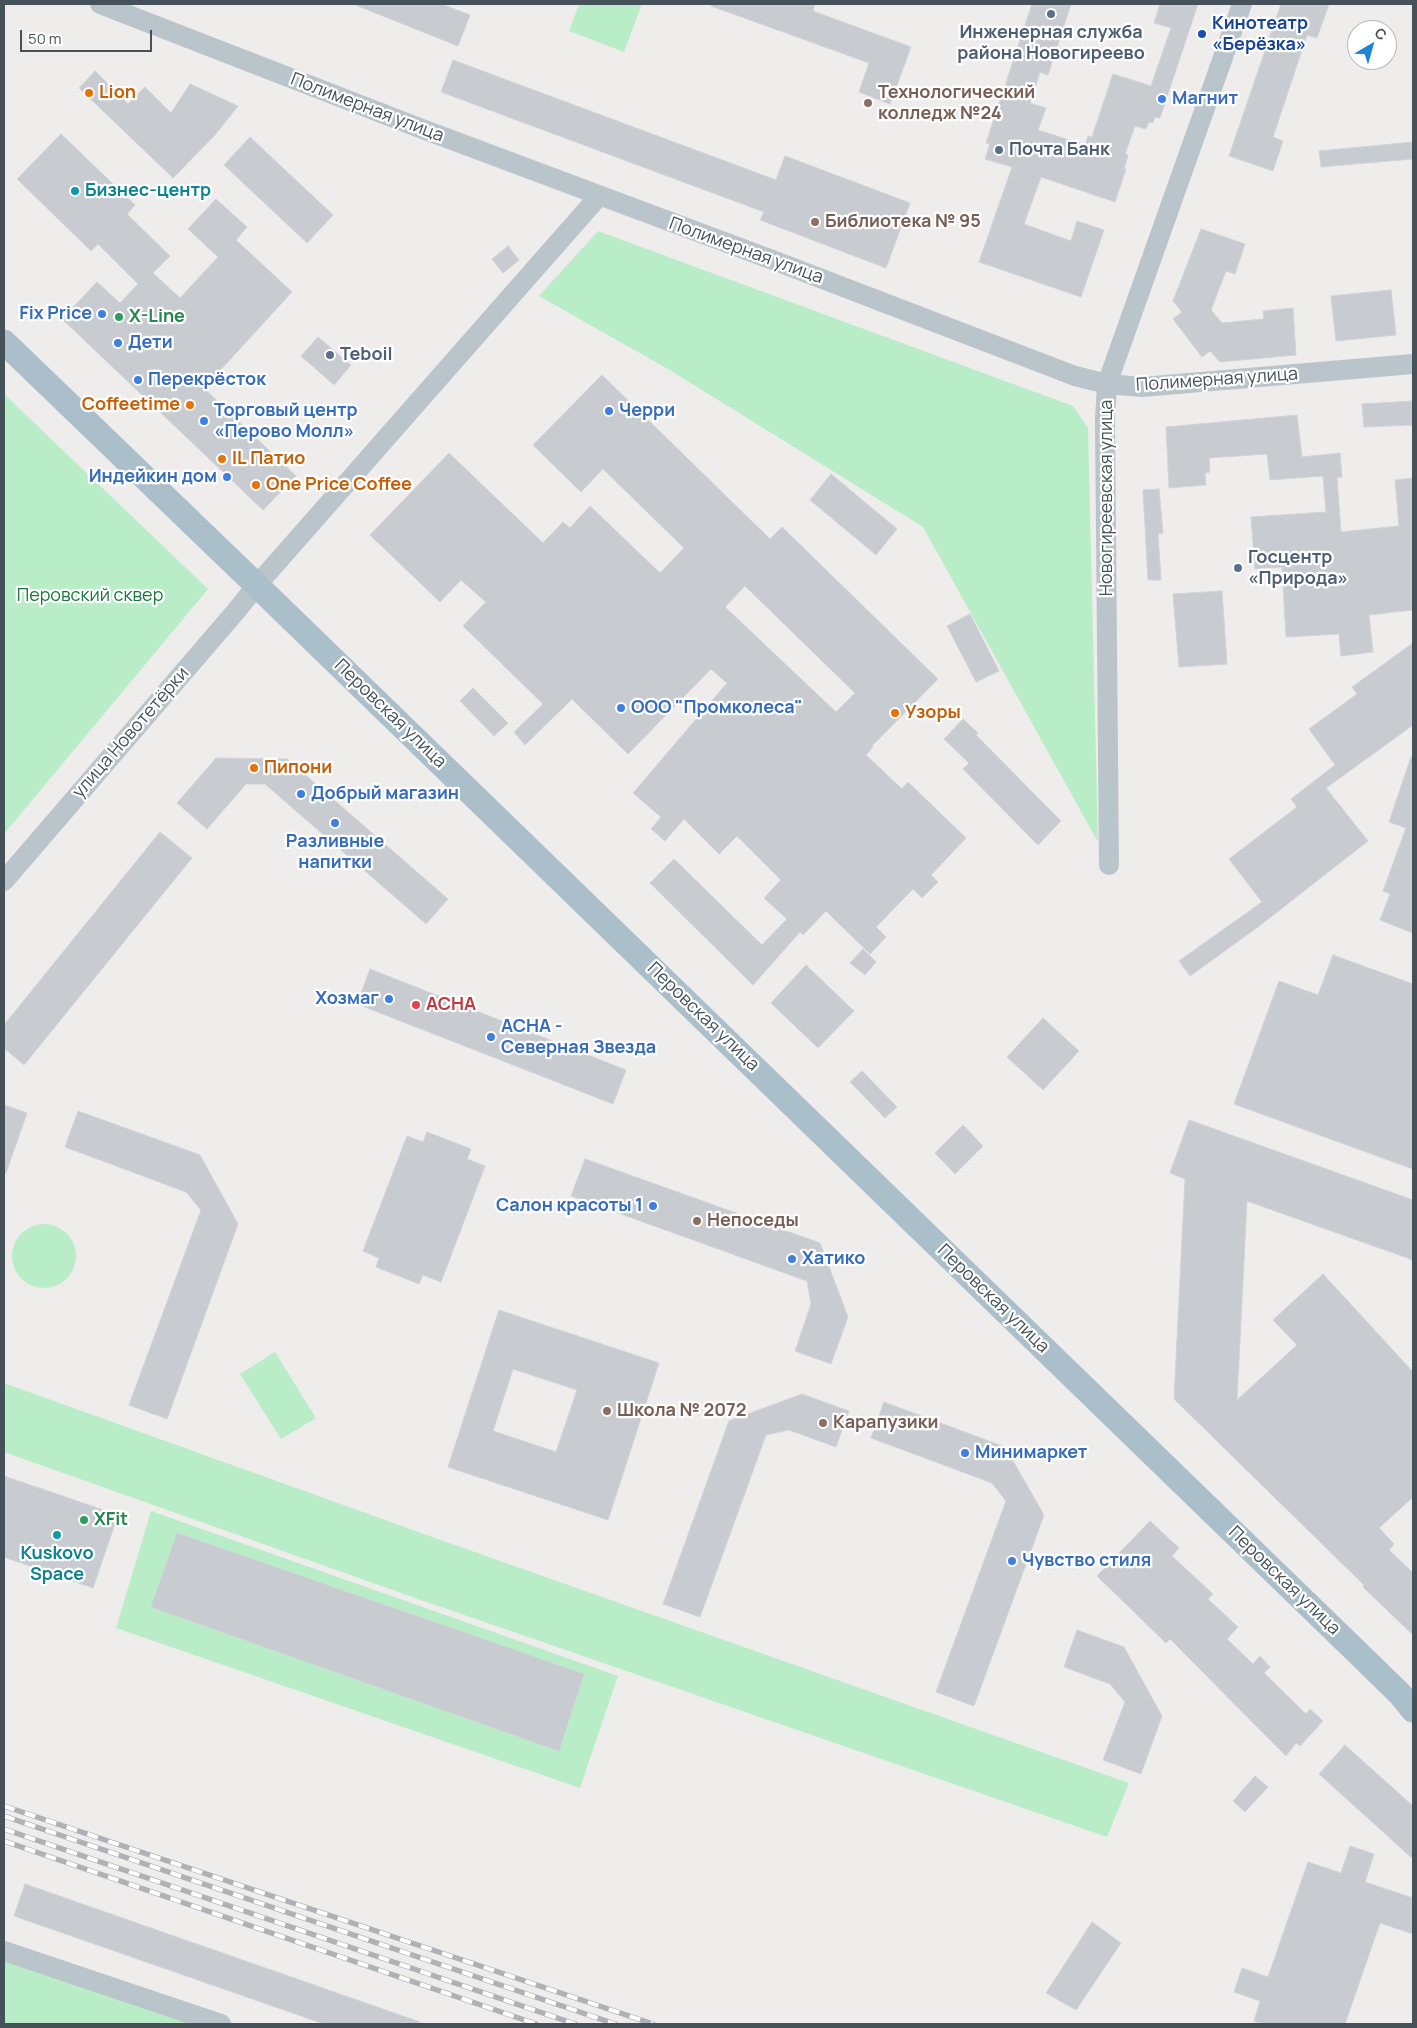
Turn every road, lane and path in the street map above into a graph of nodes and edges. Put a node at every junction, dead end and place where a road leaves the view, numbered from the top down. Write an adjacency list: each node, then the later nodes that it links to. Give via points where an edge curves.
1 (100, 4): 3 (street, Полимерная улица)
2 (1242, 4): 6 (street, Новогиреевская улица)
3 (599, 196): 6 (street, Полимерная улица, via 1075,376); 7 (street, улица Новотетёрки)
4 (4, 342): 7 (main road, Перовская улица)
5 (1413, 364): 6 (street, Полимерная улица, via 1142,387)
6 (1107, 384): 8 (street, Новогиреевская улица)
7 (257, 585): 9 (street, улица Новотетёрки); 10 (main road, Перовская улица)
8 (1109, 865)
9 (4, 881)
10 (1409, 1702)
11 (4, 1951): 12 (street)
12 (221, 2024)

